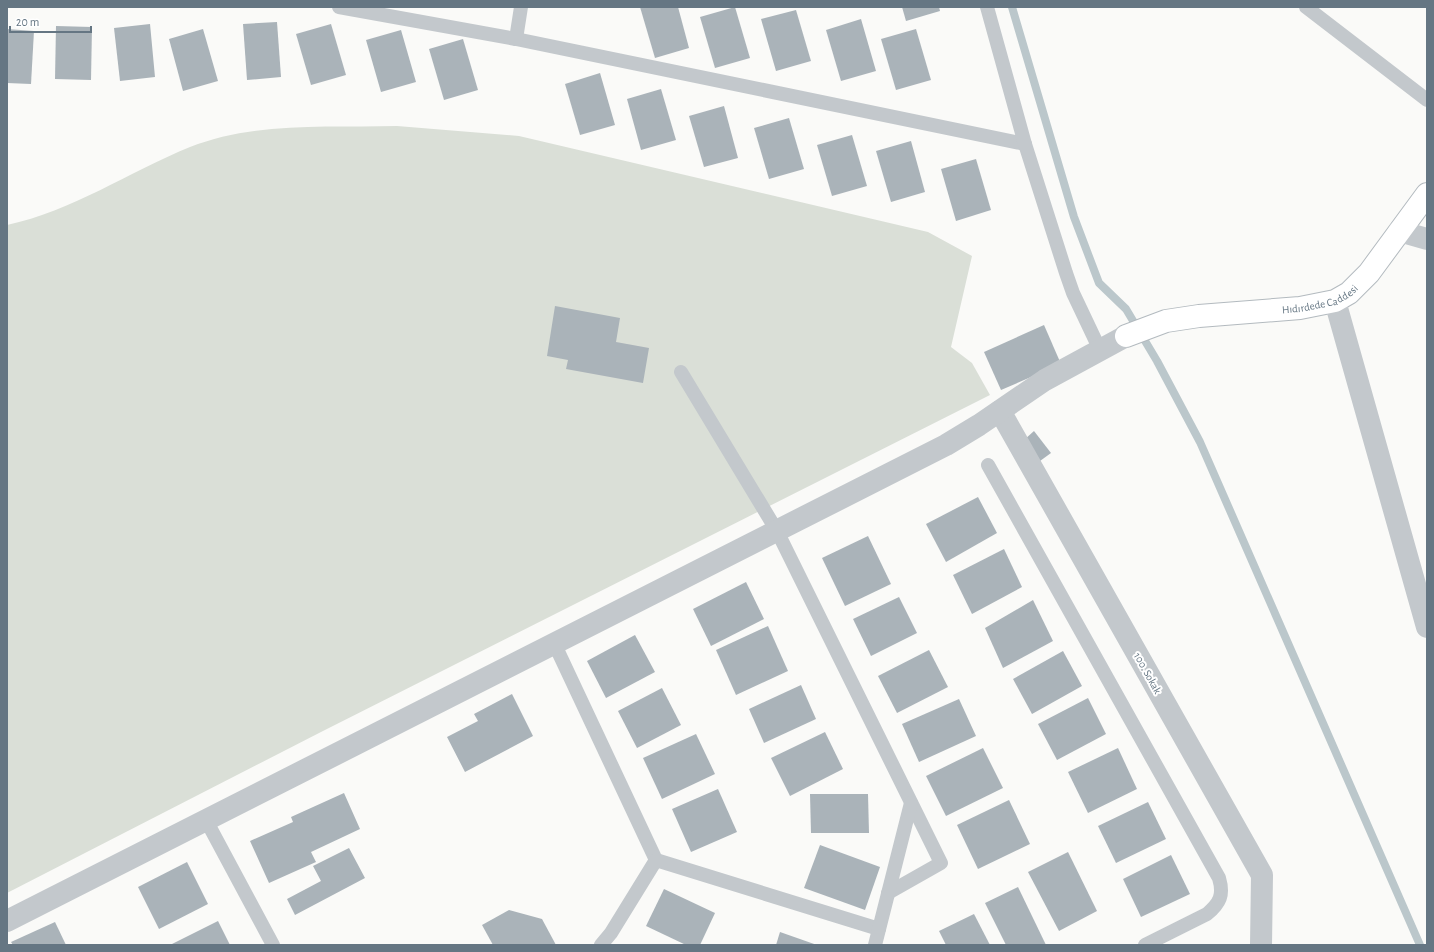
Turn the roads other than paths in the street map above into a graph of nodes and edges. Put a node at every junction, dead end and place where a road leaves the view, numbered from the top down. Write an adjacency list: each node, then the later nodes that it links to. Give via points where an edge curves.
1 (339, 7): 5 (lane)
2 (521, 7): 5 (lane)
3 (987, 7): 7 (lane)
4 (1306, 7): 6 (lane)
5 (516, 39): 7 (lane)
6 (1427, 100)
7 (1025, 144): 12 (lane, via 1073,293)
8 (1427, 194): 9 (street, Hıdırdede Caddesi)
9 (1399, 231): 10 (street); 11 (street, Hıdırdede Caddesi, via 1369,273 1349,293)
10 (1427, 239)
11 (1335, 301): 12 (street, Hıdırdede Caddesi, via 1300,308 1166,321 1126,336); 17 (street)
12 (1100, 350): 14 (street, via 1045,380)
13 (681, 372): 16 (lane)
14 (1000, 411): 16 (street, via 946,445); 29 (street, 100. Sokak, via 1262,875)
15 (988, 466): 28 (lane, via 1219,878 1223,890 1215,908 1207,914)
16 (776, 531): 18 (street); 19 (lane)
17 (1427, 627)
18 (555, 645): 20 (street); 21 (lane)
19 (911, 803): 22 (lane); 22 (lane, via 941,863)
20 (206, 820): 23 (street); 25 (lane)
21 (656, 860): 24 (lane); 26 (lane)
22 (888, 893): 24 (lane)
23 (7, 921)
24 (879, 929): 27 (lane)
25 (273, 945)
26 (601, 945)
27 (875, 945)
28 (1145, 945)
29 (1260, 945)

